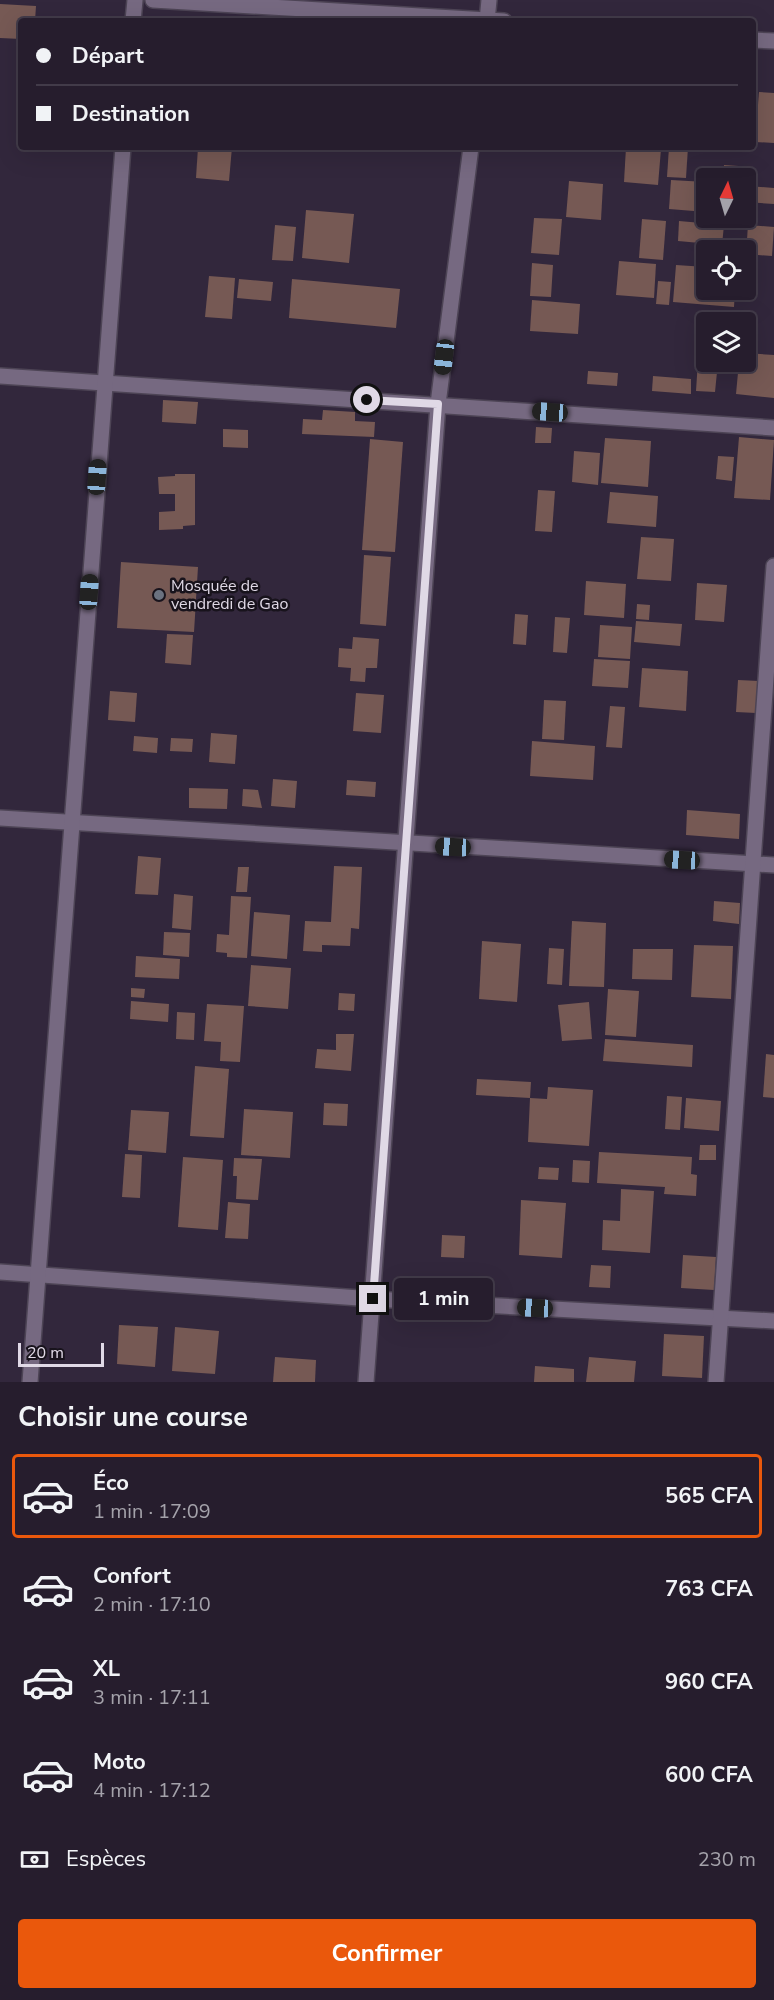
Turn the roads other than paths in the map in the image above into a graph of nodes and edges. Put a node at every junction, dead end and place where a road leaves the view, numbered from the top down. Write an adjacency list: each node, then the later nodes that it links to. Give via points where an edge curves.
1 (135, 0): 4 (street)
2 (153, 0): 5 (street)
3 (489, 0): 6 (street)
4 (133, 18)
5 (454, 18)
6 (487, 18)
7 (756, 40): 8 (street)
8 (774, 42)
9 (123, 150): 12 (street)
10 (471, 150): 13 (street)
11 (0, 376): 12 (street)
12 (104, 384): 13 (street); 17 (street)
13 (438, 404): 14 (street); 18 (street)
14 (774, 428)
15 (774, 566): 19 (street)
16 (0, 818): 17 (street)
17 (72, 822): 18 (street); 22 (street)
18 (407, 844): 19 (street); 23 (street)
19 (751, 864): 20 (street); 24 (street)
20 (774, 865)
21 (0, 1272): 22 (street)
22 (38, 1275): 23 (street); 26 (street)
23 (373, 1299): 24 (street); 27 (street)
24 (720, 1319): 25 (street); 28 (street)
25 (774, 1321)
26 (30, 1382)
27 (366, 1382)
28 (716, 1382)

